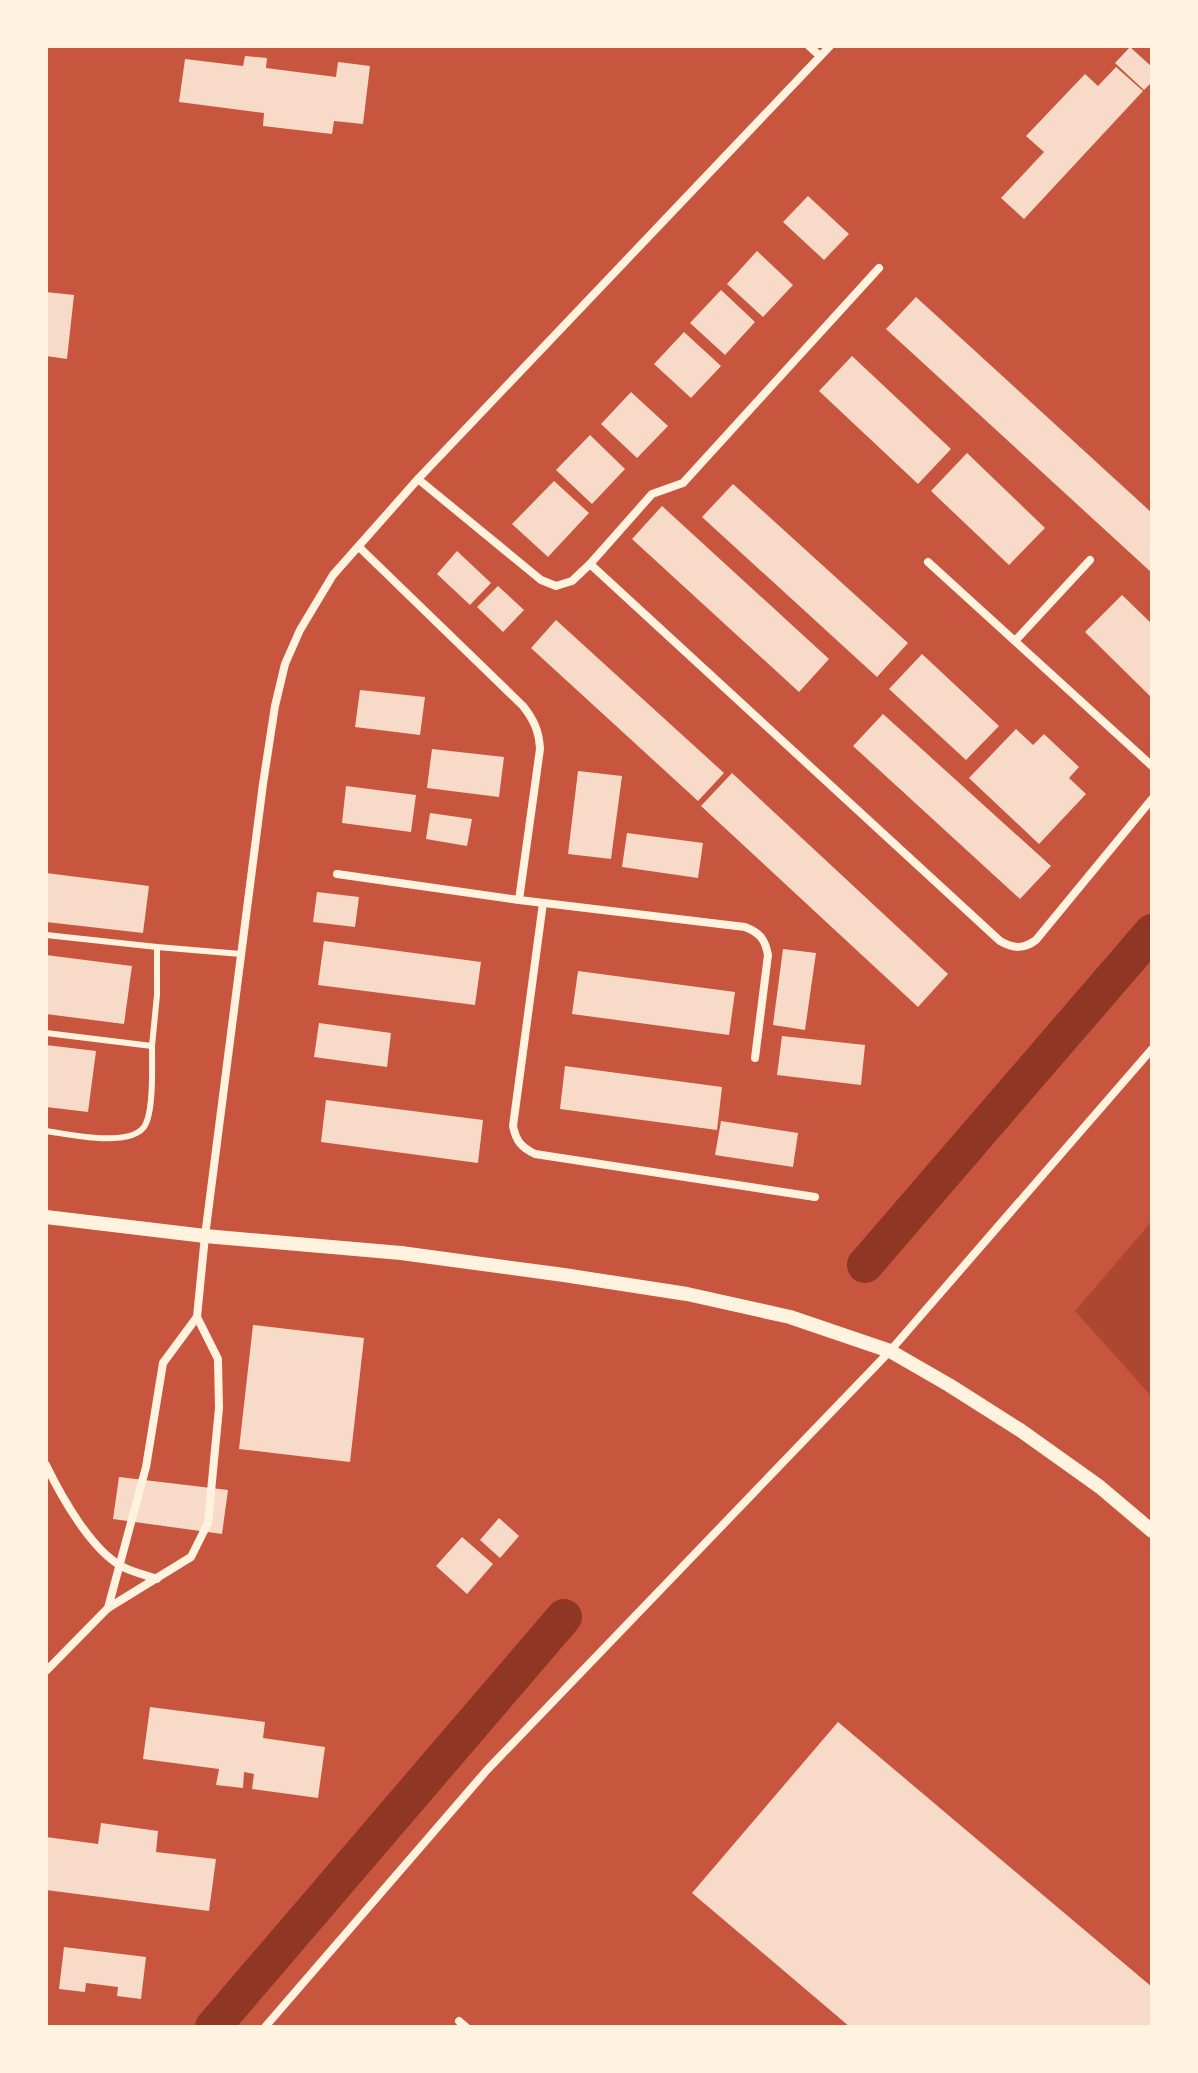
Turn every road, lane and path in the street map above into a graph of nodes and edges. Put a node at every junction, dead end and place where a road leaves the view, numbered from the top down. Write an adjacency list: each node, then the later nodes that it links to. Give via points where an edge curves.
1 (809, 46): 3 (street)
2 (830, 46): 3 (street)
3 (820, 56): 5 (street)
4 (879, 268): 9 (street, via 683,483 652,494)
5 (418, 479): 6 (street); 9 (street, via 548,584 572,581)
6 (359, 547): 14 (street, via 533,718 540,749); 18 (street, via 333,575 285,664)
7 (1090, 560): 10 (street)
8 (928, 562): 10 (street)
9 (590, 564): 12 (street, via 1009,946 1036,940)
10 (1015, 641): 11 (street)
11 (1152, 766)
12 (1152, 799)
13 (337, 874): 14 (street)
14 (519, 900): 15 (street)
15 (543, 903): 22 (street, via 757,932 768,955); 24 (street, via 513,1126 523,1148)
16 (46, 935): 17 (lane)
17 (157, 947): 18 (lane); 20 (lane)
18 (241, 954): 26 (street)
19 (46, 1033): 20 (lane)
20 (152, 1046): 23 (lane, via 151,1100 144,1127 129,1137)
21 (1152, 1049): 28 (street)
22 (755, 1058)
23 (46, 1131)
24 (815, 1197)
25 (46, 1217): 26 (street)
26 (205, 1236): 27 (street); 28 (street, via 401,1253 687,1294 790,1317)
27 (197, 1317): 31 (street, via 163,1363 146,1467); 32 (street, via 218,1359 208,1523 191,1557)
28 (890, 1351): 30 (street, via 1020,1430); 35 (street, via 487,1770)
29 (46, 1465): 31 (street, via 92,1540)
30 (1152, 1531)
31 (120, 1565): 32 (street); 33 (street)
32 (157, 1579): 33 (street)
33 (108, 1608): 34 (street)
34 (46, 1671)
35 (265, 2027)

